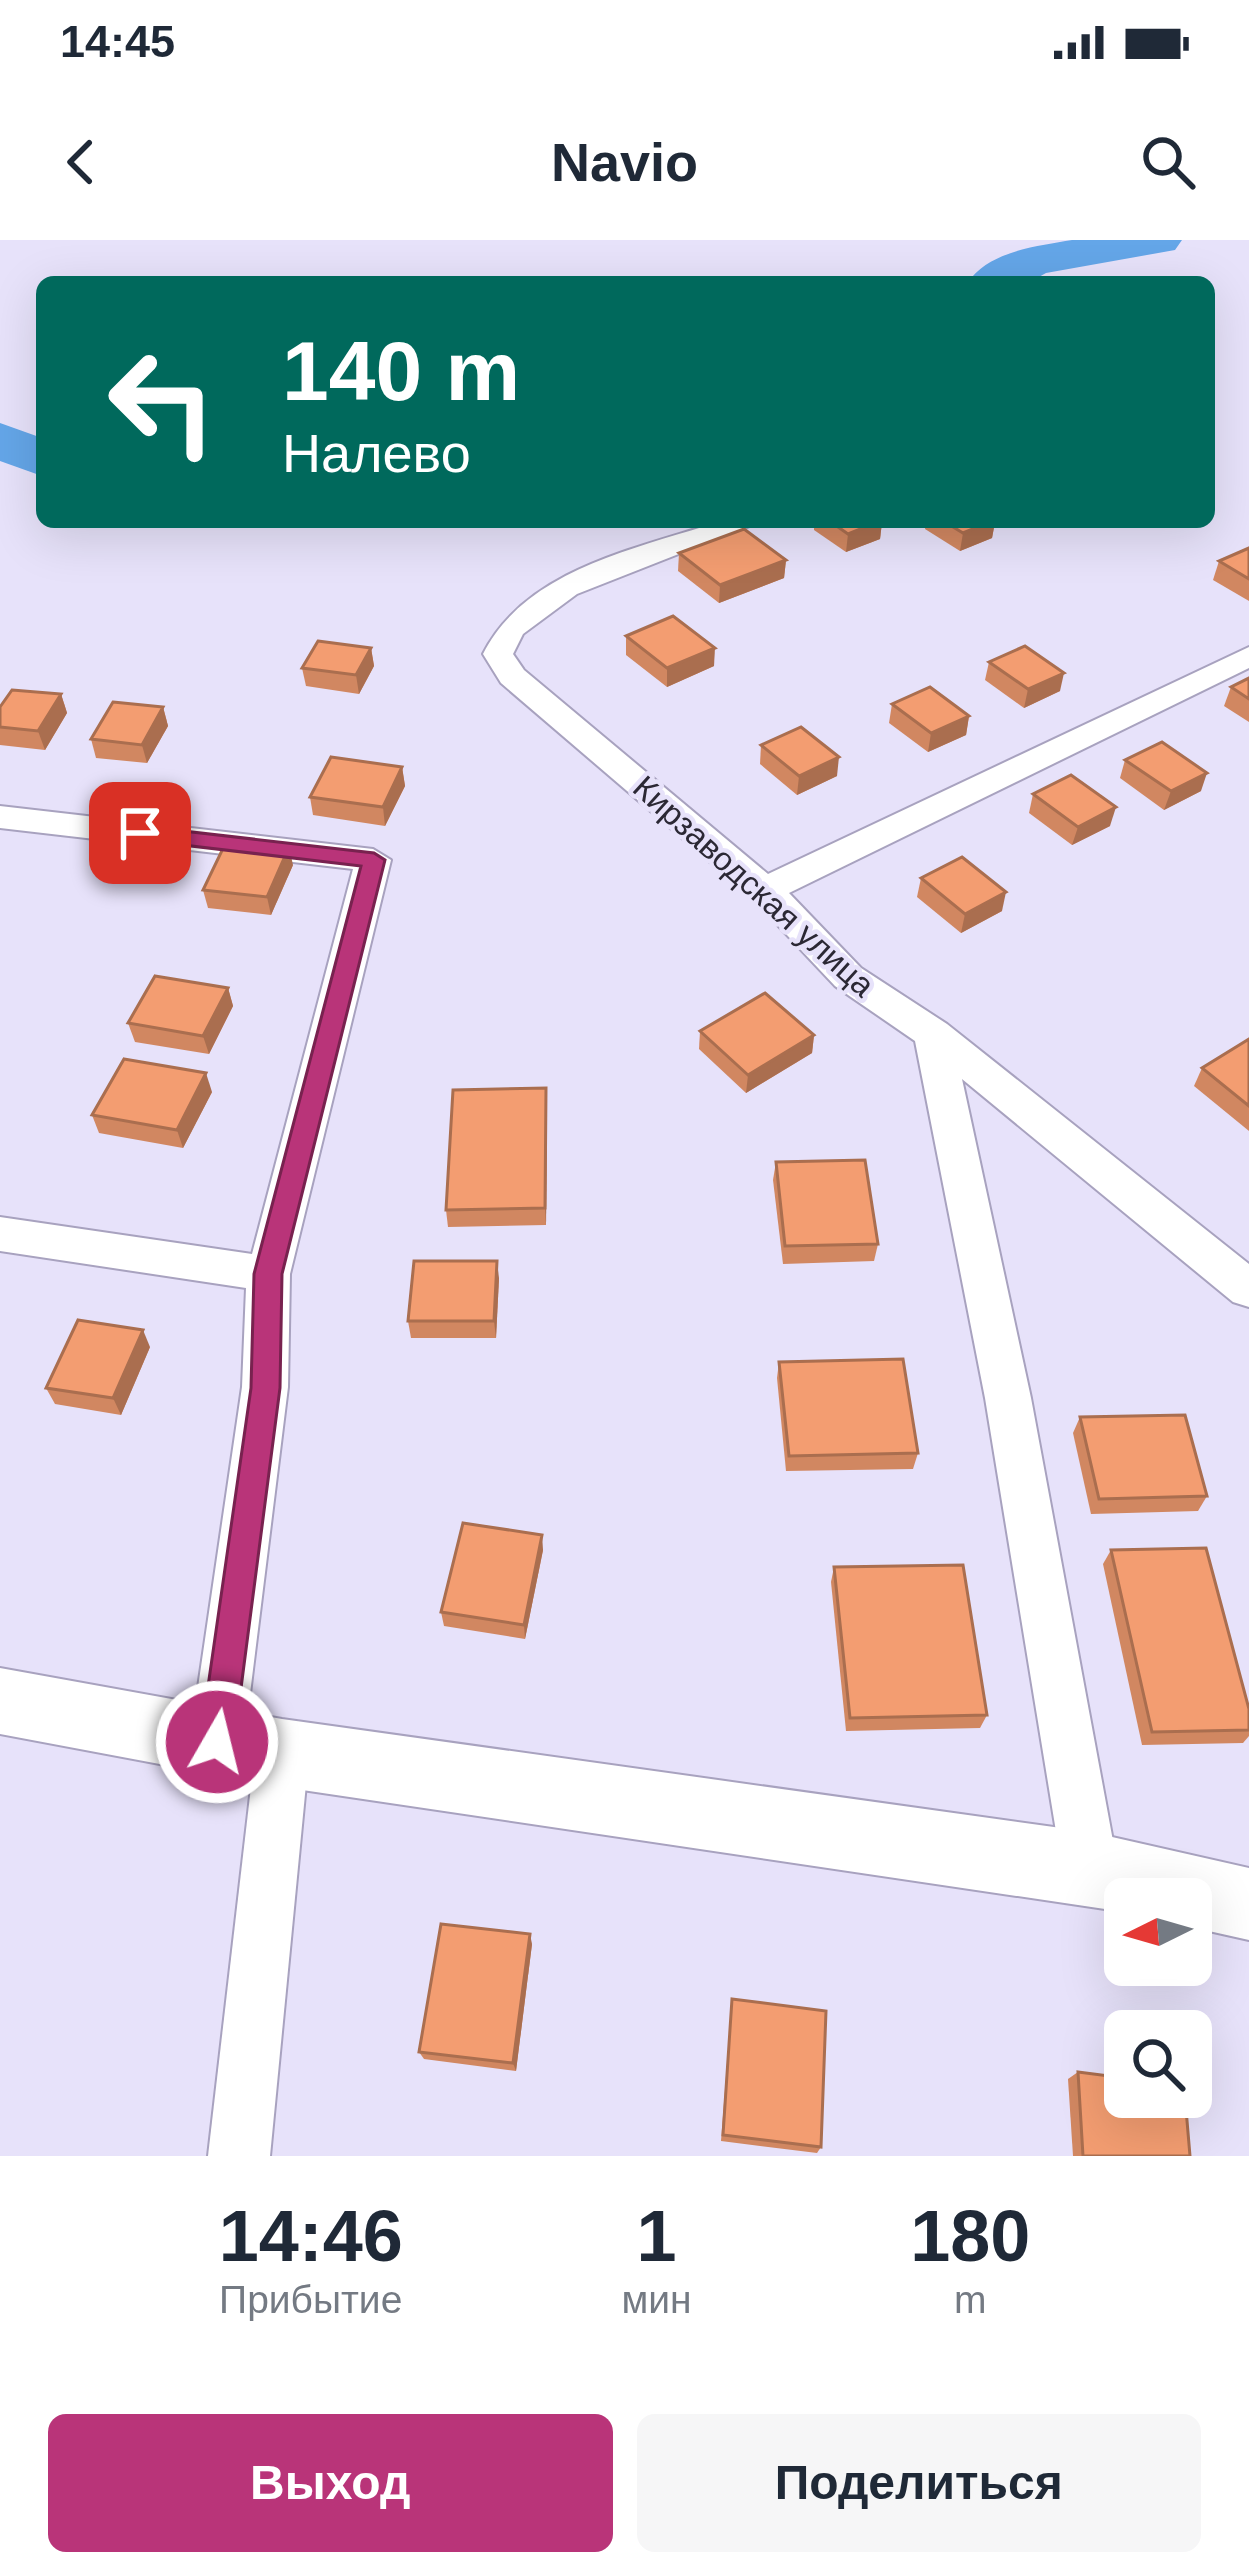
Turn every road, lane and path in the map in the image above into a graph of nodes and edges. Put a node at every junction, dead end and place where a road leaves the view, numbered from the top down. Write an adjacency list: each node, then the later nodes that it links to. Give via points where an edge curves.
1 (730, 528): 4 (street, Кирзаводская улица, via 542,598 502,636 498,654 512,676)
2 (1249, 656): 4 (street)
3 (0, 817): 8 (street, via 374,860)
4 (765, 890): 5 (street, Кирзаводская улица, via 848,976)
5 (933, 1034): 7 (street, Кирзаводская улица); 11 (street, via 1008,1398)
6 (0, 1234): 8 (street)
7 (1241, 1268)
8 (268, 1274): 10 (street)
9 (0, 1701): 10 (street)
10 (250, 1748): 11 (street); 13 (street)
11 (1090, 1868): 12 (street)
12 (1249, 1904)
13 (238, 2156)

